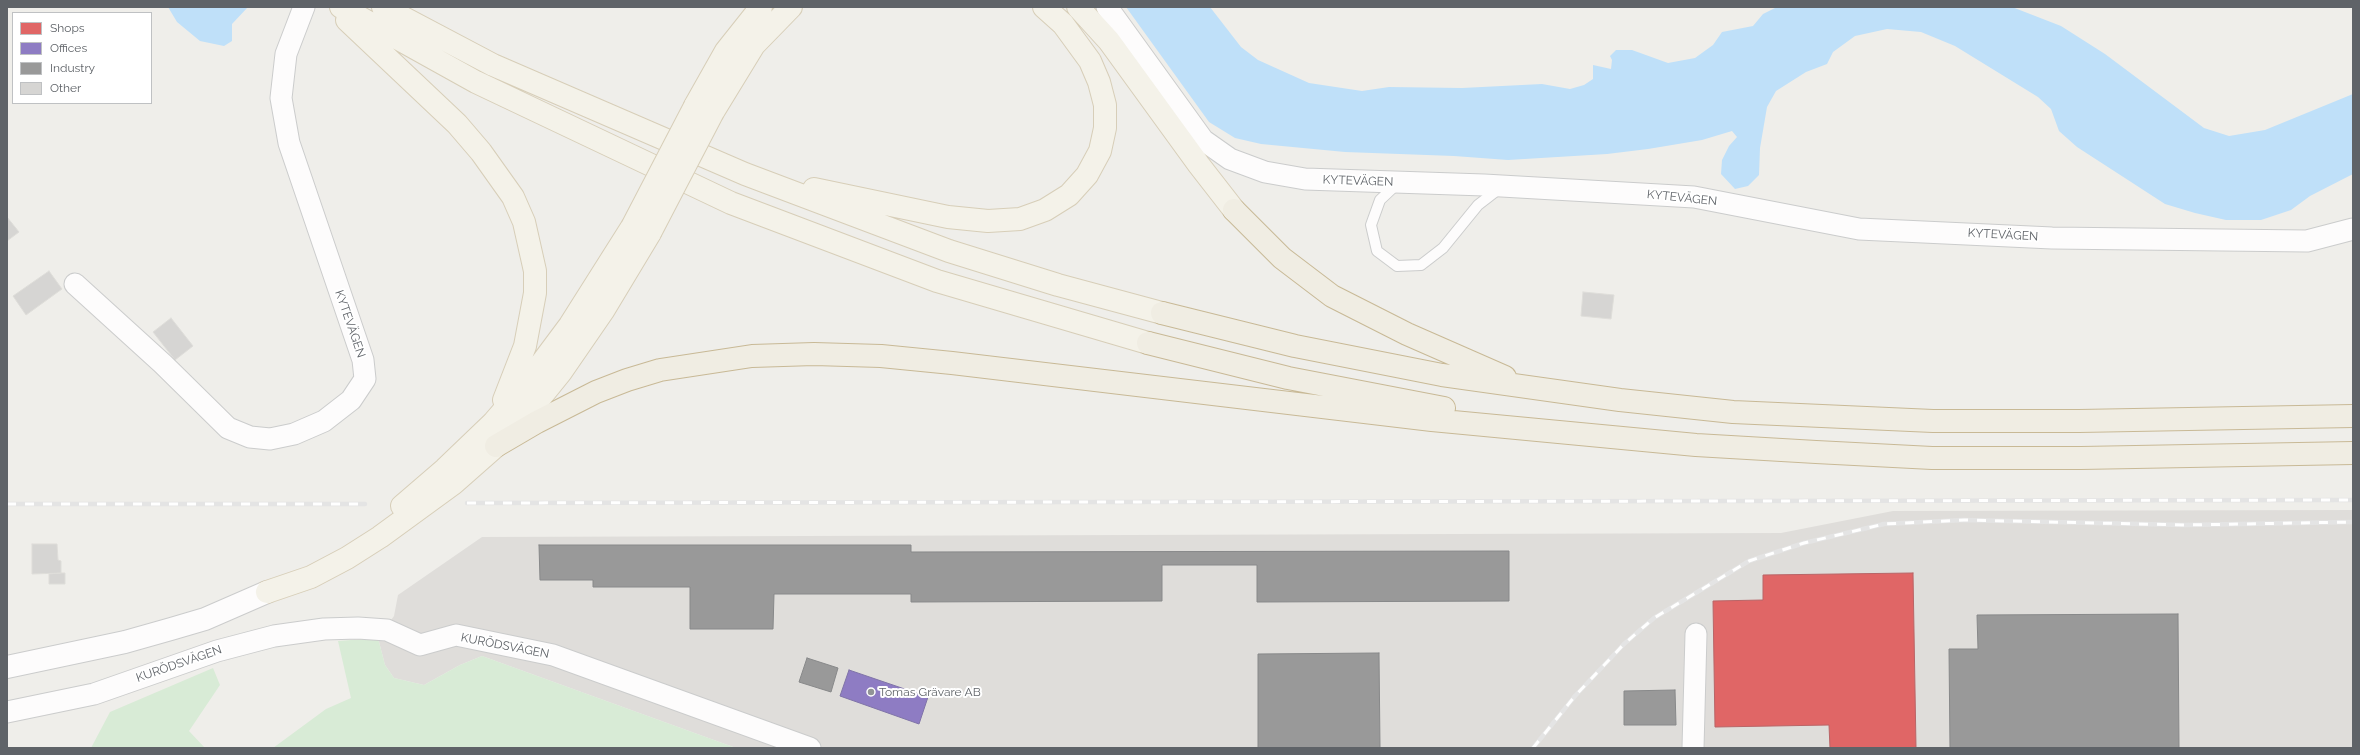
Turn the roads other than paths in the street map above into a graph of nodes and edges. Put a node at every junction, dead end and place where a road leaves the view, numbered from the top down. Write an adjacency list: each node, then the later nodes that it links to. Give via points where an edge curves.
1 (304, 7): 17 (street, KYTEVÄGEN, via 286,54 281,98 289,142 363,360 365,379 351,400 324,421 294,434 270,439 250,438 228,428 163,364)
2 (334, 7): 22 (main road, via 462,129 498,173 513,197 524,222 535,271 532,319 526,346)
3 (341, 7): 19 (main road, via 476,82 731,203 937,281)
4 (384, 7): 11 (main road, via 493,65)
5 (761, 7): 10 (main road, via 726,51)
6 (791, 7): 10 (main road, via 754,45)
7 (1044, 7): 11 (main road, via 1063,24 1090,61 1105,105 1105,128 1100,151 1087,175 1069,195 1045,210 1020,219 988,221 948,217)
8 (1078, 7): 14 (main road, via 1109,41)
9 (1107, 7): 12 (street, KYTEVÄGEN, via 1203,140 1230,159 1265,172 1305,179)
10 (704, 109): 16 (main road, bridge)
11 (745, 174): 18 (main road, via 949,251 1058,285)
12 (1398, 183): 13 (street, KYTEVÄGEN); 13 (lane, via 1380,200 1371,225 1377,251 1397,266 1421,265 1443,248 1478,205)
13 (1503, 186): 15 (street, KYTEVÄGEN, via 1694,197 1867,229 2052,238 2307,241)
14 (1234, 210): 20 (highway, via 1282,258 1332,296 1407,334)
15 (2353, 229)
16 (641, 230): 22 (main road, via 595,288 547,358); 24 (main road, via 603,311 561,372 523,419)
17 (75, 284)
18 (1162, 313): 20 (highway, via 1302,348 1442,375)
19 (1148, 343): 23 (highway, via 1288,378)
20 (1534, 389): 21 (highway, via 1733,412 1933,421)
21 (2353, 416)
22 (493, 423): 26 (main road, via 445,469 374,528)
23 (1614, 436): 24 (highway, via 1432,420 952,363 881,356 814,354 752,356 660,370 596,392); 25 (highway, via 1712,446 1932,458)
24 (496, 446): 26 (main road, via 454,483 347,558 310,577)
25 (2353, 453)
26 (266, 592): 28 (street, via 227,610 171,629 125,642)
27 (1696, 634): 31 (street)
28 (7, 667)
29 (7, 712): 30 (street, KURÖDSVÄGEN, via 94,694 217,651 274,636 324,629 358,628 387,630 420,645 456,636 553,655)
30 (810, 748)
31 (1693, 748)

